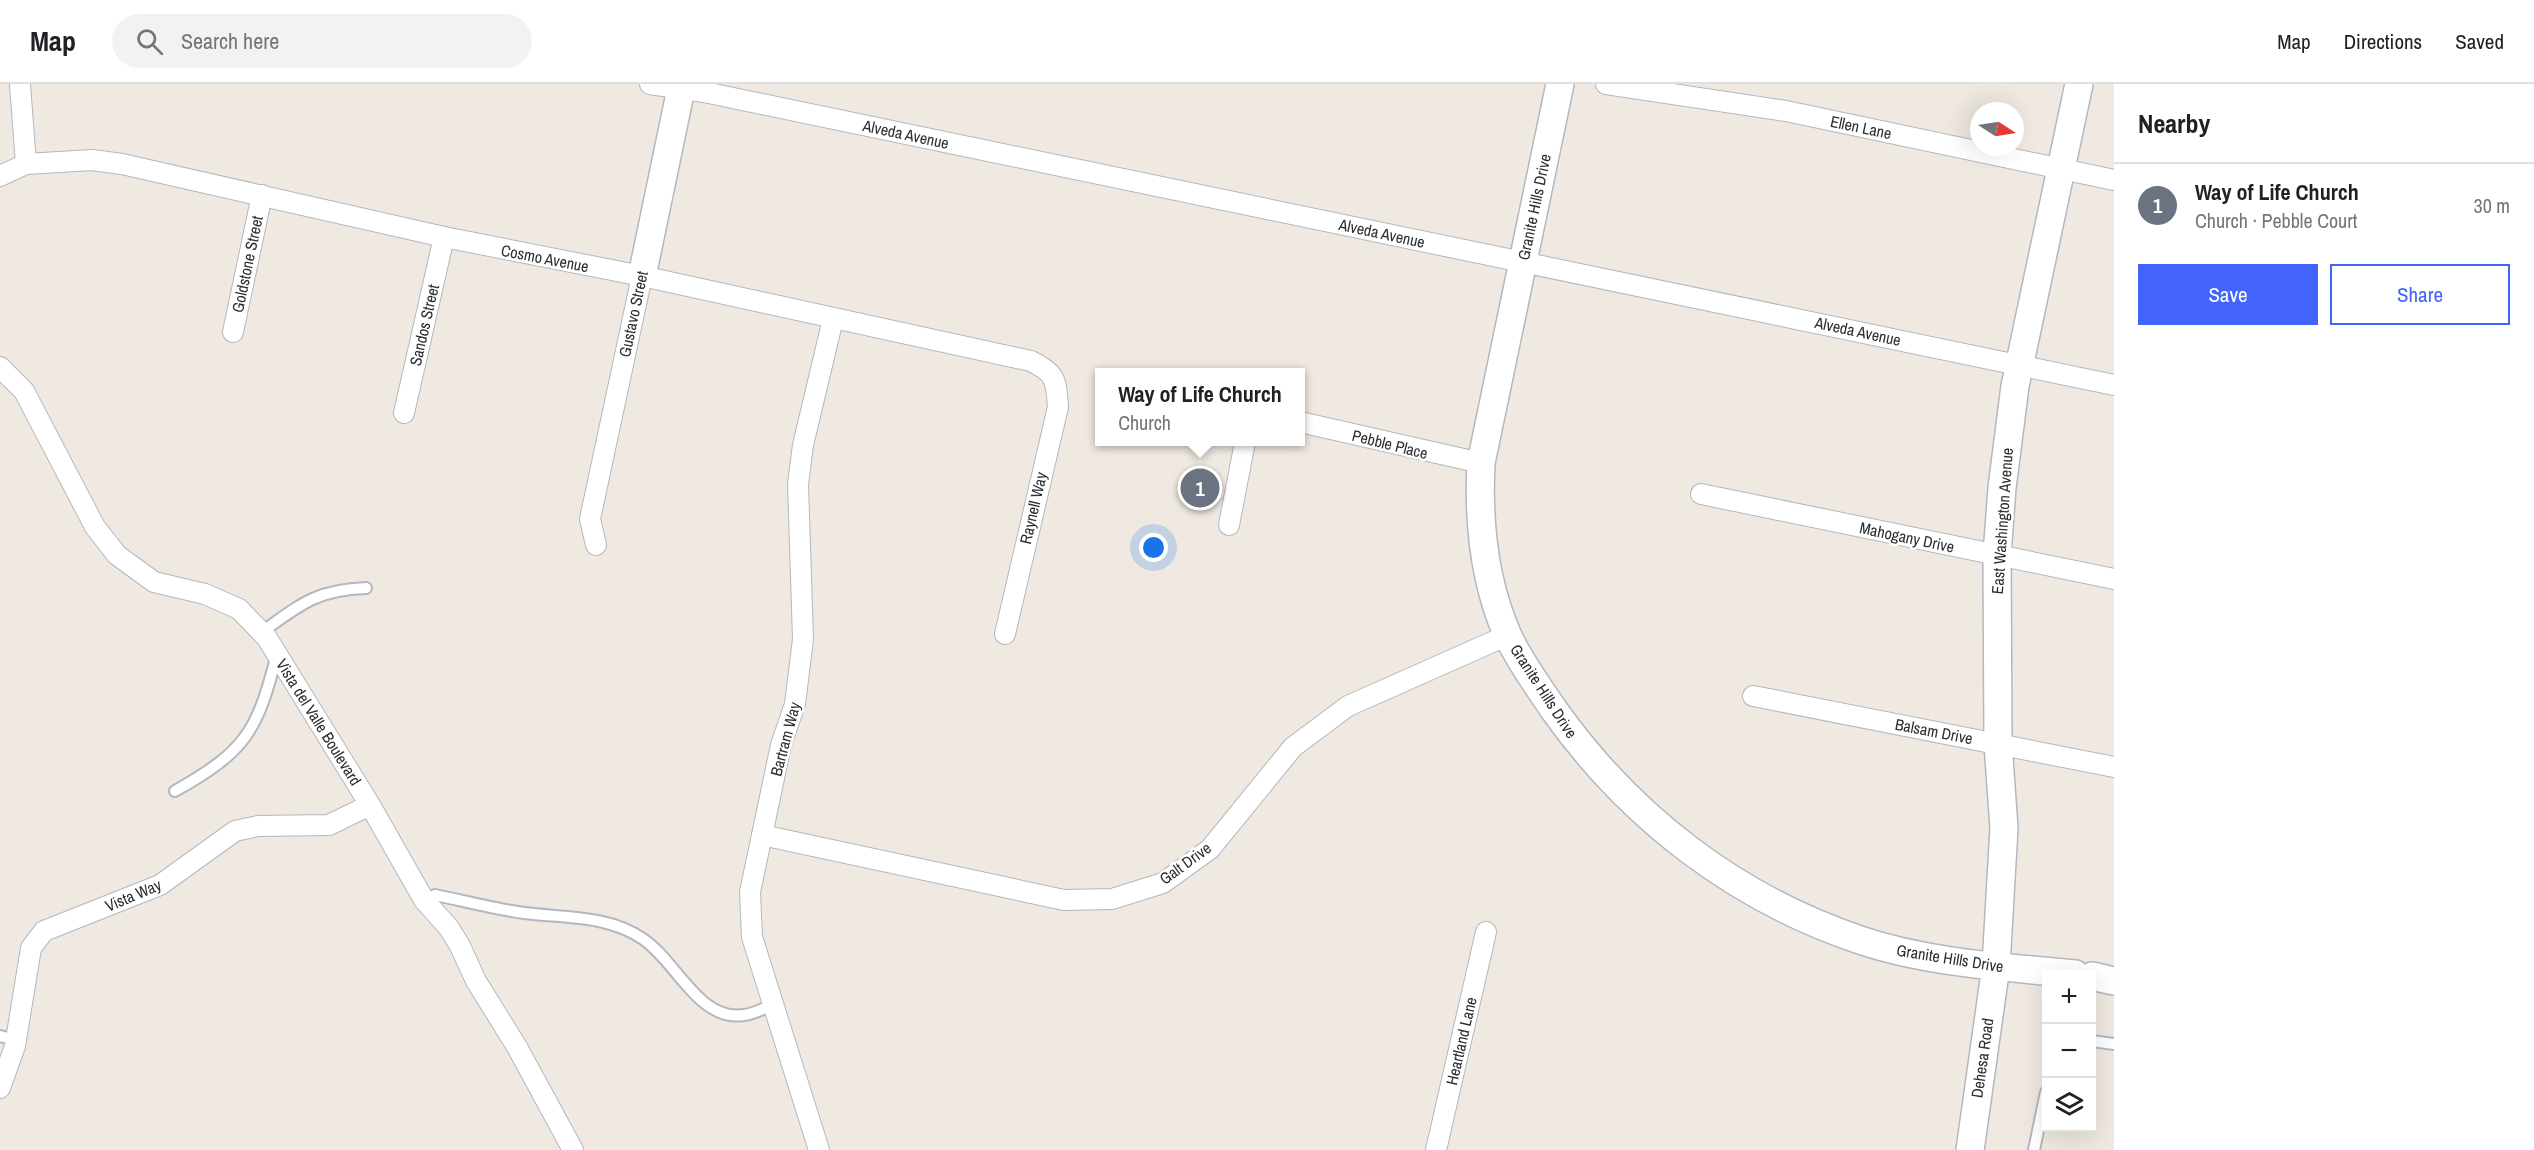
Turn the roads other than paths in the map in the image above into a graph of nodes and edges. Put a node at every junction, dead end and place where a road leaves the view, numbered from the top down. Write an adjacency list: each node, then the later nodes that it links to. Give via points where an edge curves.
1 (20, 84): 7 (street)
2 (650, 84): 6 (street, Alveda Avenue)
3 (1560, 84): 13 (street, Granite Hills Drive)
4 (1606, 84): 8 (street, Ellen Lane, via 1786,111)
5 (2079, 84): 8 (street, East Washington Avenue)
6 (681, 86): 13 (street, Alveda Avenue); 14 (street, Gustavo Street)
7 (26, 164): 9 (street); 11 (street, Cosmo Avenue, via 111,162)
8 (2060, 169): 10 (street, Ellen Lane); 17 (street, East Washington Avenue)
9 (0, 176)
10 (2114, 180)
11 (262, 195): 12 (street, Cosmo Avenue); 16 (street, Goldstone Street)
12 (444, 237): 14 (street, Cosmo Avenue); 21 (street, Sandos Street)
13 (1522, 262): 17 (street, Alveda Avenue); 24 (street, Granite Hills Drive)
14 (642, 276): 15 (street, Cosmo Avenue); 27 (street, Gustavo Street, via 590,519)
15 (833, 319): 19 (street, Cosmo Avenue, via 1031,361 1048,369); 40 (street, Bartram Way, via 798,484 803,639 795,704 781,745)
16 (233, 332)
17 (2020, 365): 20 (street, Alveda Avenue); 28 (street, East Washington Avenue, via 2009,430)
18 (0, 367): 31 (street, Vista del Valle Boulevard, via 24,391 95,527 117,555 154,582 205,594 239,609)
19 (1056, 382): 32 (street, Raynell Way, via 1058,407)
20 (2114, 385)
21 (404, 413)
22 (1305, 423): 24 (street, Pebble Place)
23 (1244, 446): 26 (street)
24 (1481, 463): 33 (street, Granite Hills Drive, via 1484,551)
25 (1701, 494): 28 (street, Mahogany Drive)
26 (1229, 525)
27 (597, 545)
28 (1997, 555): 29 (street, Mahogany Drive); 36 (street, East Washington Avenue)
29 (2114, 579)
30 (366, 588): 31 (lane, via 336,589 316,596)
31 (262, 632): 34 (street, Vista del Valle Boulevard)
32 (1005, 634)
33 (1508, 635): 40 (street, Galt Drive, via 1348,706 1293,747 1210,849 1163,883 1112,898 1064,900); 43 (street, Granite Hills Drive, via 1541,692 1599,768 1636,808 1731,880 1786,911 1861,941 1919,955)
34 (277, 654): 38 (lane, via 249,734 228,757); 39 (street, Vista del Valle Boulevard)
35 (1753, 696): 36 (street, Balsam Drive)
36 (1998, 744): 37 (street, Balsam Drive); 43 (street, East Washington Avenue, via 2004,828)
37 (2114, 767)
38 (176, 791)
39 (370, 805): 41 (street, Vista del Valle Boulevard); 48 (street, Vista Way, via 329,825 258,826 235,831 159,885 44,931 31,948)
40 (762, 835): 47 (street, Bartram Way, via 750,892 752,937)
41 (424, 900): 47 (lane, via 435,895 524,913 602,922 644,939 711,1010 746,1015); 53 (street, Vista del Valle Boulevard, via 460,946)
42 (1486, 932): 55 (street, Heartland Lane)
43 (1996, 966): 44 (street, Granite Hills Drive); 56 (street, Dehesa Road)
44 (2042, 971)
45 (2096, 977): 46 (street)
46 (2114, 981)
47 (774, 1004): 54 (street, Bartram Way)
48 (8, 1038): 51 (street, Vista Way)
49 (2096, 1042): 50 (lane)
50 (2114, 1044)
51 (0, 1088)
52 (2042, 1111): 57 (lane)
53 (573, 1150)
54 (819, 1150)
55 (1436, 1150)
56 (1970, 1150)
57 (2034, 1150)

